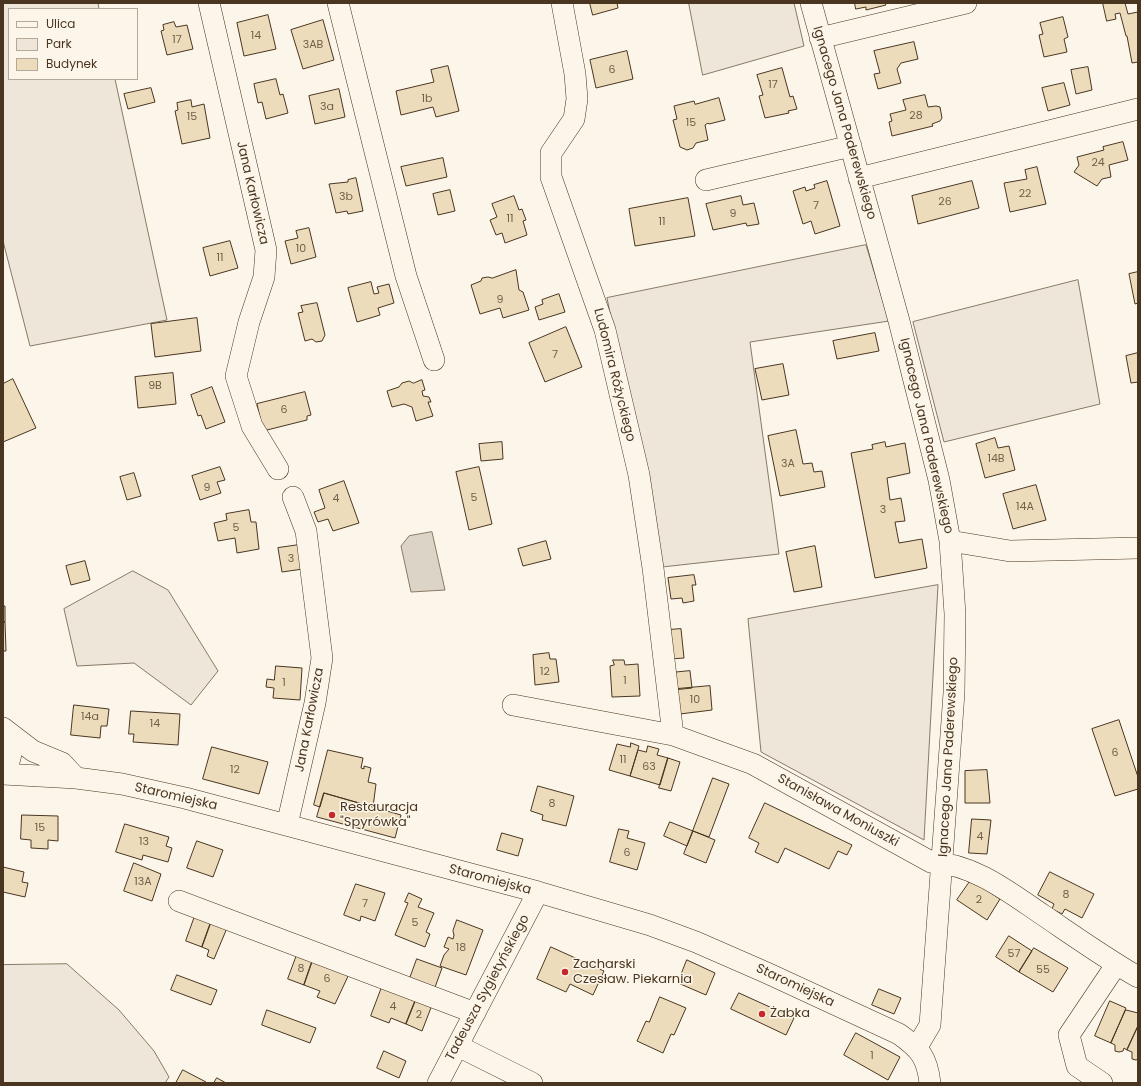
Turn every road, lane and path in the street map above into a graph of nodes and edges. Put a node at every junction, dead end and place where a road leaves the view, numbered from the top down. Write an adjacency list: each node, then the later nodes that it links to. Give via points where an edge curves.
1 (209, 3): 12 (street, Jana Karłowicza, via 266,250 264,276 249,322 236,376 252,426)
2 (338, 3): 11 (street, via 406,276)
3 (562, 3): 18 (street, Ludomira Różyckiego, via 577,99 574,119 552,153 551,177 605,330 639,475)
4 (811, 3): 6 (street, Ignacego Jana Paderewskiego)
5 (966, 3): 6 (street)
6 (820, 38): 8 (street, Ignacego Jana Paderewskiego)
7 (1138, 109): 9 (street)
8 (851, 146): 9 (street, Ignacego Jana Paderewskiego); 10 (street)
9 (859, 178): 14 (street, Ignacego Jana Paderewskiego, via 939,480)
10 (706, 180)
11 (434, 360)
12 (278, 469)
13 (293, 497): 21 (street, Jana Karłowicza, via 306,531 322,658 315,703)
14 (950, 541): 15 (street, via 1010,551); 22 (street, Ignacego Jana Paderewskiego, via 955,614 954,693)
15 (1138, 548)
16 (513, 705): 18 (street, Stanisława Moniuszki)
17 (8, 732): 19 (street, via 11,754); 20 (street, via 33,751 62,763)
18 (673, 735): 22 (street, Stanisława Moniuszki, via 753,764 931,862)
19 (5, 774): 20 (street, Staromiejska)
20 (76, 778): 21 (street, Staromiejska, via 122,784 185,798)
21 (287, 825): 23 (street, Staromiejska)
22 (943, 862): 25 (street, Stanisława Moniuszki, via 970,870 1000,887); 29 (street, Ignacego Jana Paderewskiego, via 930,1025)
23 (538, 892): 27 (street, Tadeusza Sygietyńskiego); 29 (street, Staromiejska, via 650,925 696,942 899,1034)
24 (179, 901): 27 (street)
25 (1116, 965): 26 (street, Stanisława Moniuszki); 33 (street, via 1069,1035 1077,1066)
26 (1138, 977)
27 (475, 1013): 28 (street, Tadeusza Sygietyńskiego)
28 (458, 1046): 30 (street, Tadeusza Sygietyńskiego); 31 (street)
29 (917, 1046): 32 (street, via 928,1070)
30 (438, 1083)
31 (532, 1083)
32 (930, 1083)
33 (1102, 1083)

